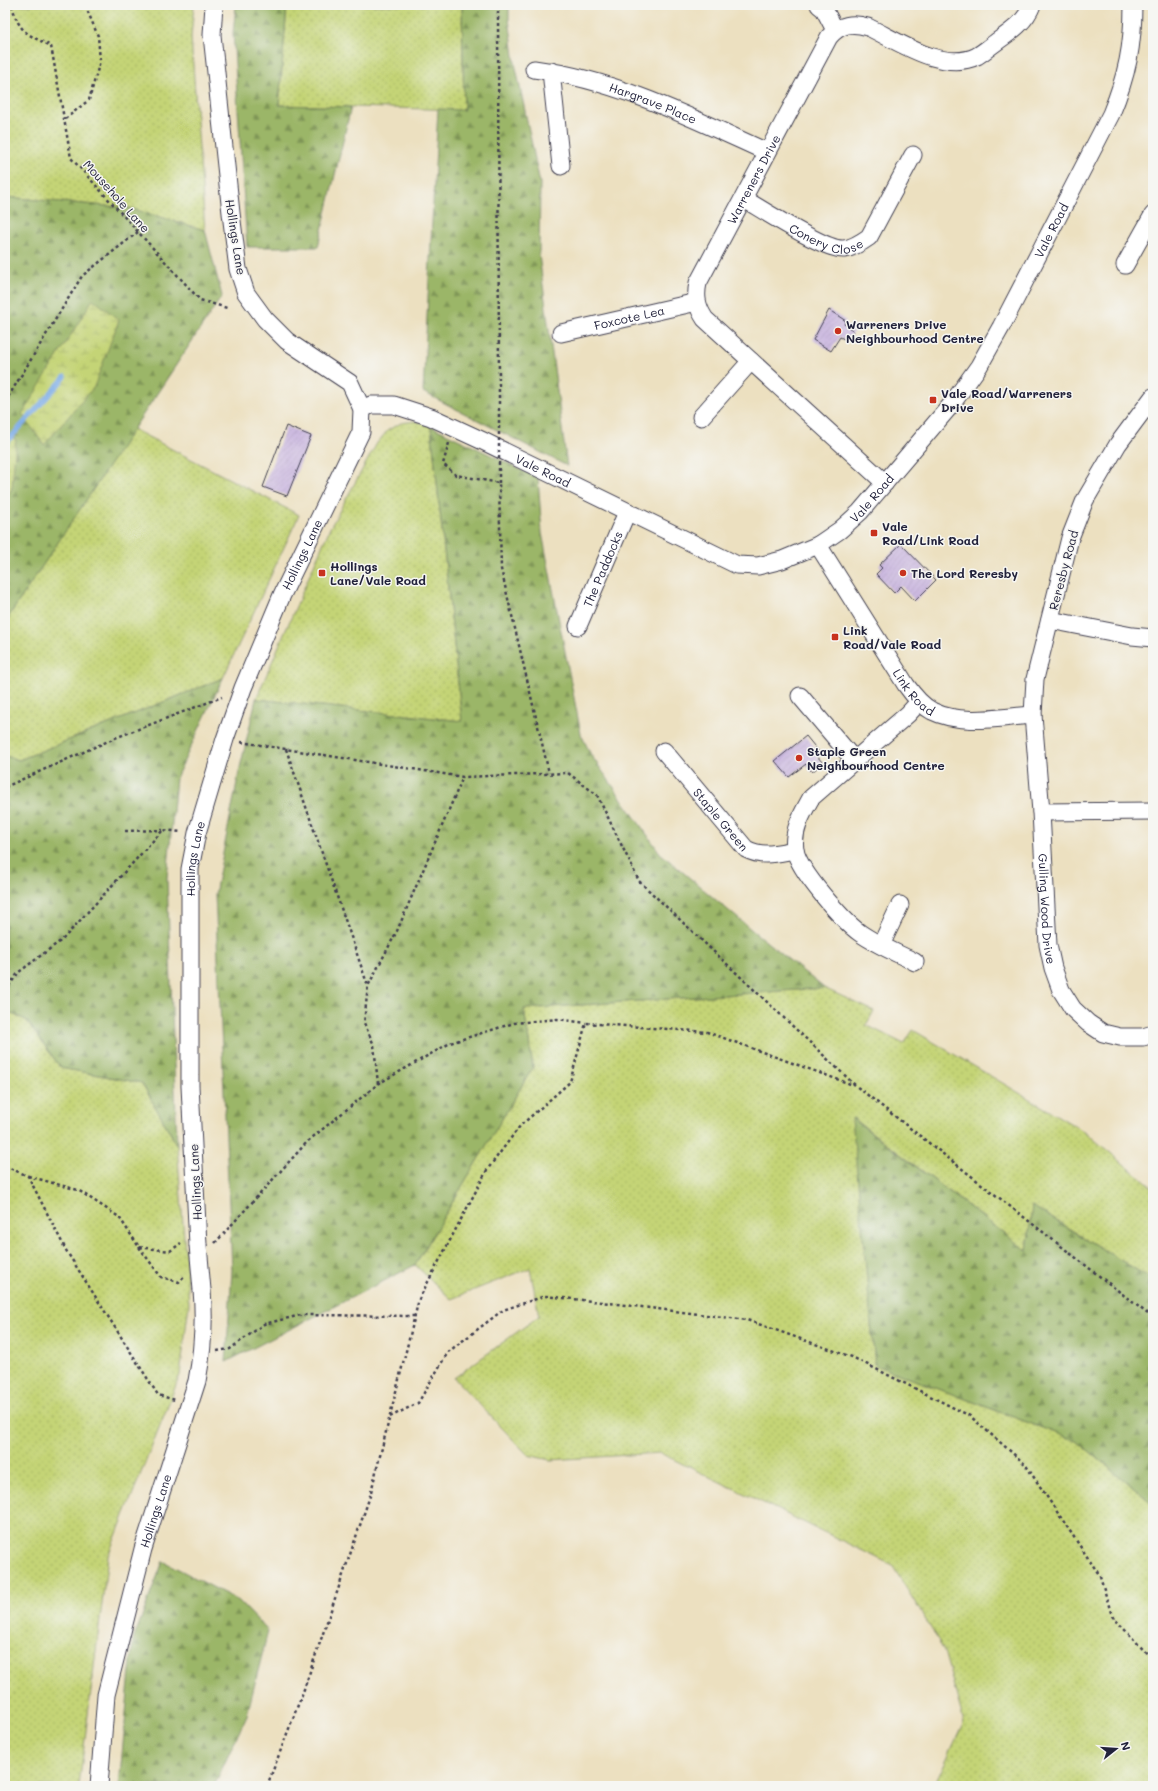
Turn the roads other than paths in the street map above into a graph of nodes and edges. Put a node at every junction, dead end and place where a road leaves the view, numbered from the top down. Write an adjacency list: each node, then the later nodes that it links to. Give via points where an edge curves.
1 (214, 5): 16 (street, Hollings Lane, via 212,35 230,214 238,269 246,292 265,319 287,341 350,383)
2 (820, 5): 5 (street)
3 (1032, 5): 5 (street, via 1012,31 976,56 963,60 947,61 930,57 858,23)
4 (1133, 5): 18 (street, Vale Road, via 1129,63 1120,92 1059,215 979,366 951,405)
5 (835, 30): 6 (street, Warreners Drive)
6 (767, 152): 8 (street, Hargrave Place, via 648,99 612,86 543,70); 9 (street, Warreners Drive)
7 (912, 155): 9 (street, Conery Close, via 869,237 844,249 828,247)
8 (561, 166)
9 (744, 199): 12 (street, Warreners Drive, via 698,283)
10 (1153, 215): 11 (street)
11 (1125, 265)
12 (697, 302): 13 (street, Foxcote Lea); 14 (street, via 705,319)
13 (561, 333)
14 (751, 361): 17 (street); 18 (street)
15 (1153, 398): 21 (street, Reresby Road, via 1118,444 1085,500 1070,538)
16 (362, 409): 19 (street, Vale Road, via 371,405 394,405 414,410); 36 (street, Hollings Lane, bridge, via 361,432 282,595 243,688 224,740 197,833 190,869 190,1086 202,1241 203,1354 143,1549 106,1695)
17 (701, 417)
18 (885, 483): 20 (street, Vale Road, via 860,512)
19 (627, 512): 20 (street, Vale Road, via 737,565 758,566 782,560); 22 (street, The Paddocks)
20 (818, 545): 25 (street, Link Road)
21 (1050, 620): 23 (street); 26 (street, Reresby Road, via 1035,679)
22 (578, 626)
23 (1153, 638)
24 (800, 696): 28 (street)
25 (919, 702): 26 (street, Link Road, via 948,717 971,719); 28 (street)
26 (1033, 714): 30 (street, Gulling Wood Drive)
27 (664, 750): 31 (street, Staple Green, via 746,849 755,854)
28 (855, 761): 31 (street, via 811,798 795,833)
29 (1153, 811): 30 (street)
30 (1041, 812): 35 (street, Gulling Wood Drive, via 1048,945 1061,990 1073,1009 1103,1033 1120,1037 1143,1037)
31 (795, 850): 33 (street, via 799,864 808,878 850,925)
32 (900, 905): 33 (street)
33 (881, 945): 34 (street)
34 (915, 962)
35 (1153, 1034)
36 (99, 1786)

